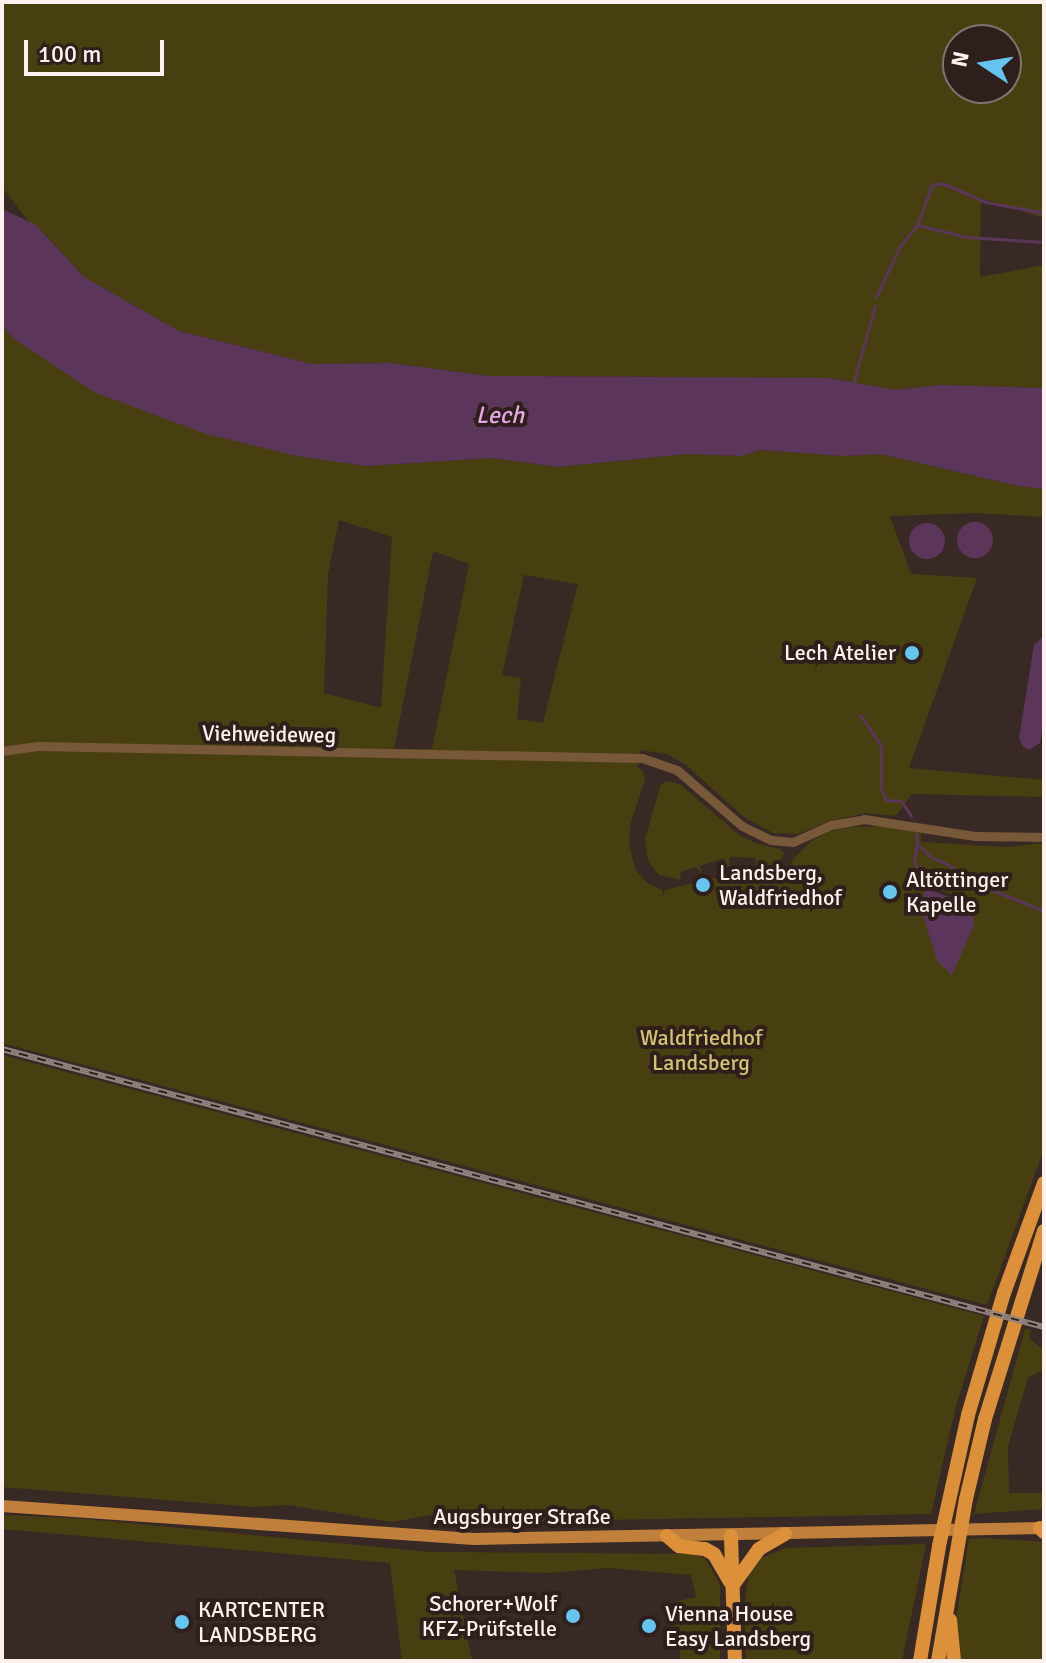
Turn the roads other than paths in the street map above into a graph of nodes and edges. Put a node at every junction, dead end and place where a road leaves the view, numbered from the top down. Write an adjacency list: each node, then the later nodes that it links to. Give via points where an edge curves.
1 (2, 751): 2 (street, Viehweideweg, via 38,746 621,757 660,763 691,780 752,833 782,842 864,819 975,836)
2 (1044, 837)
3 (1044, 1183): 12 (highway, via 976,1386)
4 (1044, 1231): 10 (highway, via 985,1419)
5 (2, 1506): 8 (main road, Augsburger Straße, via 430,1538)
6 (1043, 1529): 7 (main road, Augsburger Straße)
7 (785, 1534): 9 (main road, Augsburger Straße); 11 (highway, via 759,1549)
8 (667, 1536): 9 (main road, Augsburger Straße); 11 (highway, via 679,1546 714,1554)
9 (731, 1536): 11 (highway)
10 (954, 1564): 16 (highway); 17 (highway)
11 (732, 1586): 13 (highway)
12 (925, 1620): 14 (highway); 15 (highway)
13 (735, 1661)
14 (910, 1661)
15 (920, 1661)
16 (938, 1661)
17 (954, 1661)

